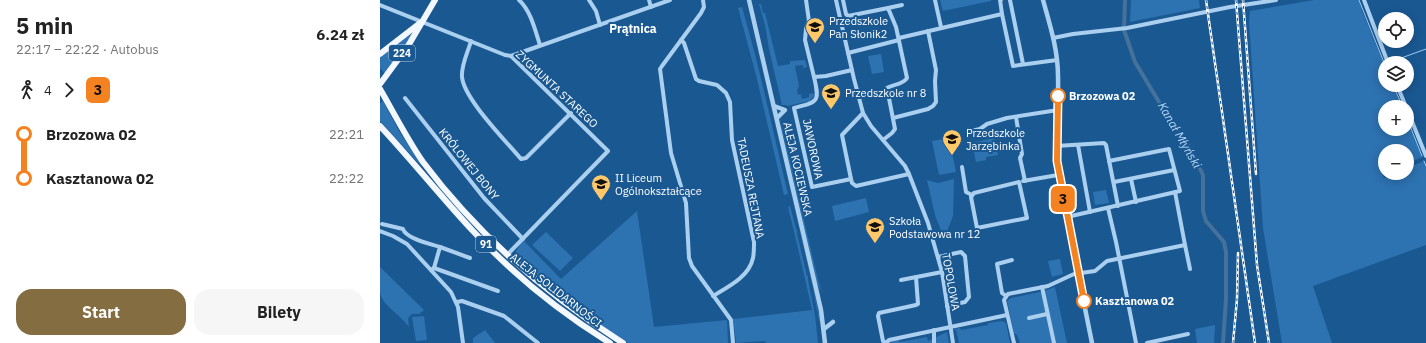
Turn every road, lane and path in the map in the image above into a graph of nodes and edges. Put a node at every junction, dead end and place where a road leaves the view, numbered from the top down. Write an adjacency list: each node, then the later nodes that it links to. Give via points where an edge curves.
1 (435, 0): 22 (main road, 224)
2 (519, 0): 30 (street, via 529,14)
3 (589, 0): 23 (street)
4 (649, 0): 19 (street)
5 (670, 0): 19 (street)
6 (703, 0): 28 (street, via 702,11)
7 (749, 0): 42 (street, ALEJA KOCIEWSKA)
8 (806, 0): 38 (street, JAWOROWA, via 809,20 805,40)
9 (836, 0): 31 (street, TOPOLOWA)
10 (843, 0): 20 (street, via 848,16)
11 (935, 0): 24 (street)
12 (1001, 0): 21 (street)
13 (1010, 0): 36 (street)
14 (1043, 0): 26 (street)
15 (1276, 0): 26 (street, via 1127,28)
16 (1364, 0): 34 (street)
17 (380, 5): 22 (street, ZYGMUNTA STAREGO)
18 (902, 5): 20 (street)
19 (651, 7): 23 (street)
20 (888, 8): 27 (street)
21 (1002, 14): 24 (street); 36 (street, via 1013,66)
22 (423, 21): 29 (street, ZYGMUNTA STAREGO); 32 (main road, 224); 39 (main road, 224)
23 (600, 25): 30 (street)
24 (941, 27): 25 (street)
25 (928, 31): 27 (street); 50 (street, via 936,70 936,102 928,109)
26 (1053, 38): 35 (street)
27 (899, 39): 31 (street); 50 (street, via 906,78 903,82 887,88)
28 (681, 40): 93 (street, via 661,67 666,113 671,152 686,203 689,258); 93 (street, TADEUSZA REJTANA, via 696,79 722,88 730,102 732,140 754,242 753,258 747,271)
29 (471, 41): 33 (street, ZYGMUNTA STAREGO); 46 (street, via 462,72 467,91 521,159 524,160)
30 (540, 45): 33 (street)
31 (848, 53): 37 (street, TOPOLOWA)
32 (380, 54)
33 (511, 56): 46 (street, ZYGMUNTA STAREGO)
34 (1385, 56)
35 (1057, 60): 36 (street); 45 (street)
36 (1022, 64)
37 (852, 70): 38 (street); 47 (street, TOPOLOWA)
38 (814, 77): 43 (street, JAWOROWA, via 818,94 816,99 812,103)
39 (380, 84)
40 (380, 89): 80 (main road, ALEJA SOLIDARNOŚCI / 91, via 423,162 474,222)
41 (405, 98): 77 (street, KRÓLOWEJ BONY, via 484,198)
42 (774, 106): 44 (street); 49 (street, ALEJA KOCIEWSKA)
43 (794, 108): 44 (street, JAWOROWA); 63 (street, JAWOROWA, via 812,187)
44 (785, 110): 49 (street)
45 (1058, 110): 48 (street); 56 (street)
46 (571, 113): 77 (street, ZYGMUNTA STAREGO, via 608,151)
47 (863, 113): 54 (street, TOPOLOWA); 63 (street, via 842,135)
48 (1016, 117): 53 (street); 65 (street)
49 (777, 118): 102 (street, ALEJA KOCIEWSKA)
50 (893, 118): 54 (street, via 895,129)
51 (380, 126): 107 (main road, ALEJA SOLIDARNOŚCI / 91, via 501,260 564,312)
52 (1414, 126): 57 (street)
53 (967, 132)
54 (883, 140): 61 (street, TOPOLOWA)
55 (1078, 145): 56 (street); 58 (street, via 1104,143); 73 (street)
56 (1056, 146): 62 (street)
57 (1426, 156)
58 (1109, 161): 60 (street, via 1169,149); 67 (street)
59 (962, 167): 69 (street, via 966,192)
60 (1174, 170): 64 (street); 68 (street, via 1180,191)
61 (909, 174): 63 (street, JAWOROWA, via 856,186); 81 (street, TOPOLOWA)
62 (1058, 175): 65 (street); 74 (street)
63 (851, 179)
64 (1131, 179): 67 (street); 70 (street)
65 (1025, 181): 66 (street)
66 (1020, 182): 69 (street); 69 (street, via 1027,218 1024,220 977,228)
67 (1114, 182): 71 (street)
68 (1175, 192): 70 (street); 78 (street)
69 (972, 195)
70 (1136, 202): 71 (street)
71 (1118, 206): 72 (street)
72 (1108, 208): 73 (street); 83 (street)
73 (1090, 212): 74 (street)
74 (1067, 217): 88 (street)
75 (384, 224): 79 (street, via 403,229 410,237)
76 (380, 231): 85 (street, via 402,241)
77 (522, 238): 80 (street)
78 (1185, 245): 83 (street); 86 (street)
79 (440, 247): 82 (street); 85 (street)
80 (507, 254): 108 (main road, ALEJA SOLIDARNOŚCI / 91, via 565,304)
81 (938, 257): 87 (street, TOPOLOWA); 96 (street, via 961,252 965,256 969,297 965,302)
82 (470, 258)
83 (1120, 259): 88 (street, via 1107,261 1096,271); 117 (street)
84 (1012, 260): 94 (street, via 997,264 1002,293)
85 (433, 269): 92 (street); 95 (street)
86 (1190, 269)
87 (942, 272): 89 (street); 96 (street, TOPOLOWA)
88 (1078, 274): 91 (street); 116 (street)
89 (916, 277): 90 (street); 111 (street, via 918,304 879,313 882,335)
90 (901, 280)
91 (1042, 287): 94 (street); 97 (street)
92 (498, 291)
93 (713, 296): 109 (street, via 731,320)
94 (1006, 296): 98 (street, via 1004,300)
95 (456, 302): 105 (street); 106 (street, via 462,301 504,316)
96 (947, 306): 101 (street, TOPOLOWA)
97 (1048, 314): 99 (street); 115 (street)
98 (1007, 315): 101 (street); 114 (street)
99 (1029, 318)
100 (833, 322): 102 (street)
101 (949, 326): 103 (street, TOPOLOWA); 113 (street, TOPOLOWA)
102 (824, 329): 110 (street, ALEJA KOCIEWSKA)
103 (934, 330): 111 (street, TOPOLOWA, via 889,340); 112 (street)
104 (1188, 334): 118 (street)
105 (463, 343)
106 (538, 343)
107 (610, 343)
108 (623, 343)
109 (733, 343)
110 (825, 343)
111 (886, 343)
112 (934, 343)
113 (953, 343)
114 (1014, 343)
115 (1054, 343)
116 (1092, 343)
117 (1136, 343)
118 (1147, 343)

